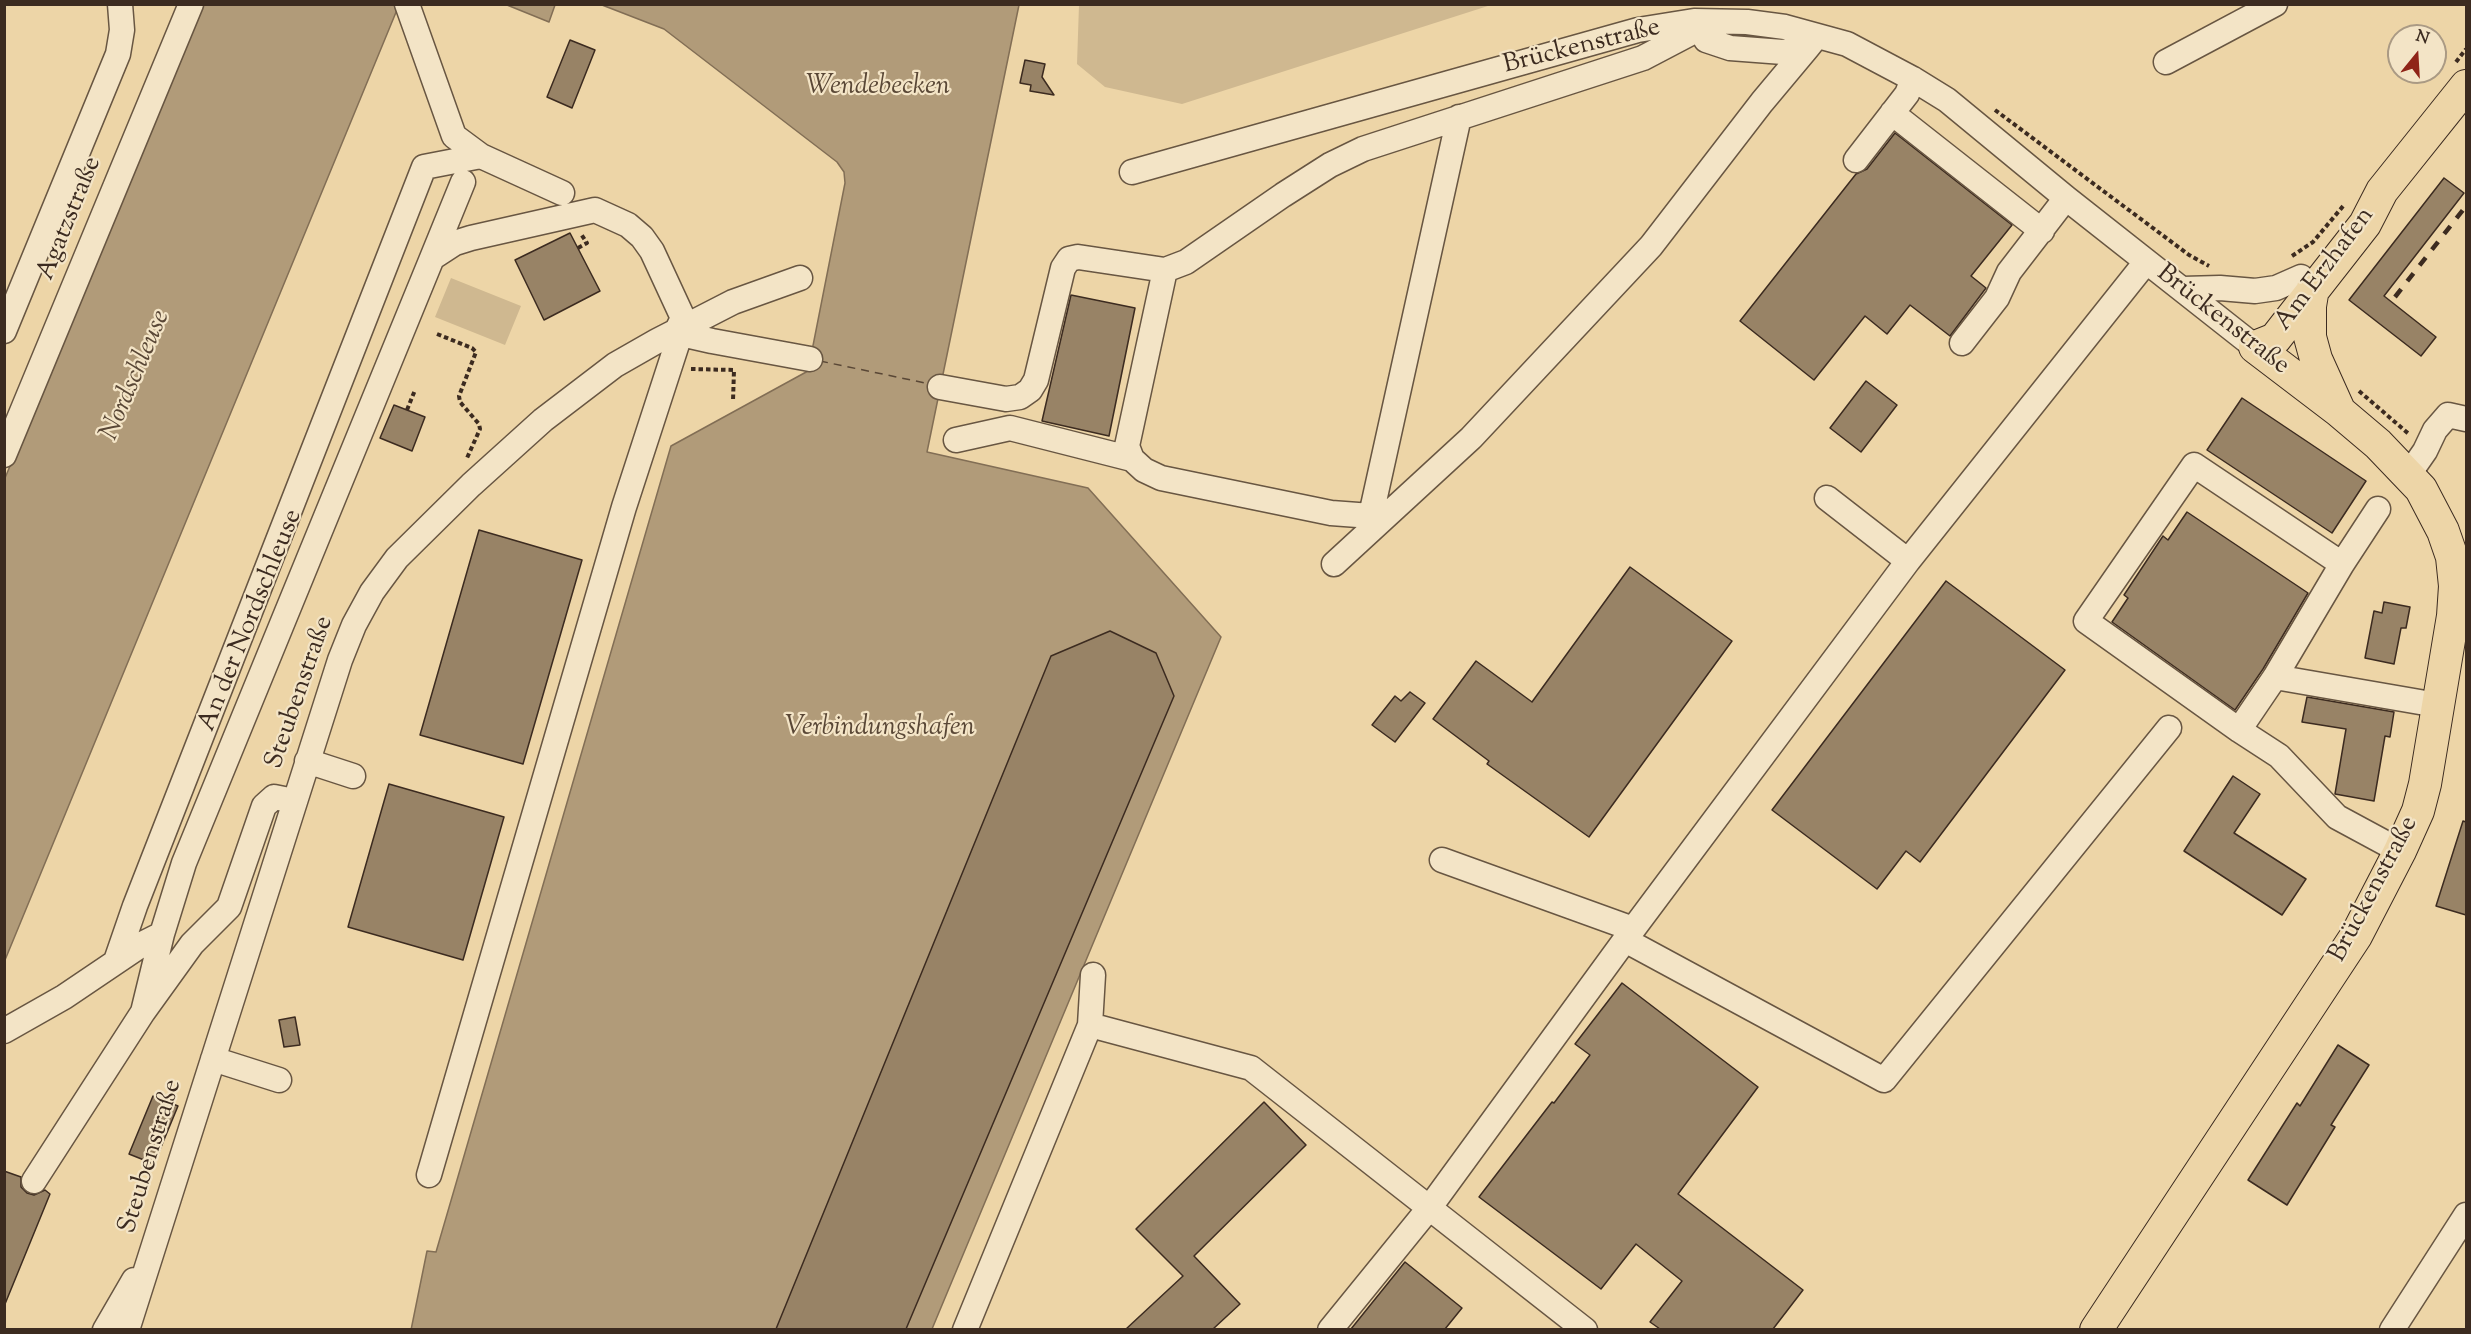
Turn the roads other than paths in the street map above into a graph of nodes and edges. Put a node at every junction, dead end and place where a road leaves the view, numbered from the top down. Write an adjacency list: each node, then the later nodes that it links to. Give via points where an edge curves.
1 (120, 4): 27 (street, via 122,30 118,54)
2 (191, 4): 35 (street, Agatzstraße)
3 (2275, 4): 7 (street)
4 (409, 10): 12 (street, via 454,136)
5 (1712, 21): 6 (street, Brückenstraße, via 1747,22); 11 (street, via 1643,58); 14 (street, Brückenstraße, via 1638,30)
6 (1812, 41): 8 (street, Brückenstraße, via 1848,44); 40 (street, via 1651,246 1471,438)
7 (2166, 62)
8 (1913, 79): 10 (street); 18 (street, Brückenstraße, via 1947,100)
9 (2466, 86): 16 (main road, Am Erzhafen)
10 (1892, 113): 13 (street); 19 (street)
11 (1459, 117): 22 (street, via 1363,149 1330,165 1186,262); 40 (street)
12 (481, 156): 17 (street); 56 (street, via 424,167)
13 (1856, 160)
14 (1132, 171)
15 (463, 182): 20 (street, An der Nordschleuse)
16 (2382, 191): 24 (main road, Am Erzhafen, via 2365,224); 24 (main road, Am Erzhafen, via 2349,210)
17 (562, 193)
18 (2066, 198): 19 (street); 21 (street, Brückenstraße)
19 (2042, 231): 28 (street, via 2009,272 1997,298)
20 (432, 258): 26 (street, via 454,243 595,210 628,225 652,251 683,318); 54 (street, An der Nordschleuse, via 188,852)
21 (2146, 262): 25 (street, Brückenstraße); 41 (street)
22 (1165, 270): 31 (street, via 1078,257 1069,259 1063,268 1036,380 1030,390 1020,397 1006,399); 36 (street, via 1127,446)
23 (800, 278): 26 (street, Steubenstraße, via 733,302)
24 (2307, 283): 25 (street, via 2256,291); 29 (main road, Am Erzhafen, via 2257,331); 32 (main road, via 2310,337 2316,359)
25 (2183, 290): 29 (street, Brückenstraße)
26 (677, 330): 30 (street, via 712,341); 49 (street, Steubenstraße, via 615,365 543,420 397,558 354,625); 63 (street, via 678,341 621,519)
27 (4, 331)
28 (1962, 343)
29 (2255, 347): 32 (main road, Brückenstraße)
30 (810, 359)
31 (940, 387)
32 (2348, 400): 37 (main road, Brückenstraße)
33 (2466, 419): 37 (street, via 2448,414)
34 (956, 440): 36 (street, via 1010,428)
35 (4, 455)
36 (1132, 459): 40 (street, via 1161,478 1331,513)
37 (2417, 463): 44 (main road, Brückenstraße, via 2421,489 2443,531)
38 (1827, 498): 41 (street)
39 (2378, 509): 43 (street)
40 (1378, 516): 42 (street)
41 (1908, 561): 55 (street)
42 (1334, 564)
43 (2342, 564): 45 (street); 48 (street, via 2194,465 2086,621)
44 (2461, 586): 46 (main road, Brückenstraße)
45 (2275, 677): 46 (street); 48 (street)
46 (2437, 705): 52 (main road, Brückenstraße, via 2425,784)
47 (2169, 728): 55 (street, via 1884,1080)
48 (2239, 730): 52 (street, via 2279,756 2337,817)
49 (307, 760): 50 (street); 51 (street, Steubenstraße)
50 (353, 776)
51 (294, 801): 58 (street, An der Nordschleuse, via 274,796 264,806 229,907 192,944); 61 (street, Steubenstraße)
52 (2400, 851): 73 (main road, Brückenstraße, via 2356,936)
53 (1442, 860): 55 (street)
54 (162, 934): 56 (street); 58 (street, An der Nordschleuse)
55 (1629, 935): 65 (street)
56 (116, 961): 60 (street)
57 (1093, 975): 59 (street)
58 (143, 1012): 64 (street, An der Nordschleuse)
59 (1090, 1025): 65 (street, via 1251,1068); 70 (street)
60 (4, 1031)
61 (213, 1059): 62 (street); 67 (street, Steubenstraße)
62 (279, 1080)
63 (429, 1175)
64 (34, 1181)
65 (1430, 1207): 71 (street); 72 (street)
66 (2466, 1215): 74 (street)
67 (147, 1269): 68 (street, via 130,1284); 69 (street, Steubenstraße)
68 (105, 1329)
69 (128, 1329)
70 (965, 1329)
71 (1330, 1329)
72 (1585, 1329)
73 (2096, 1329)
74 (2392, 1329)

